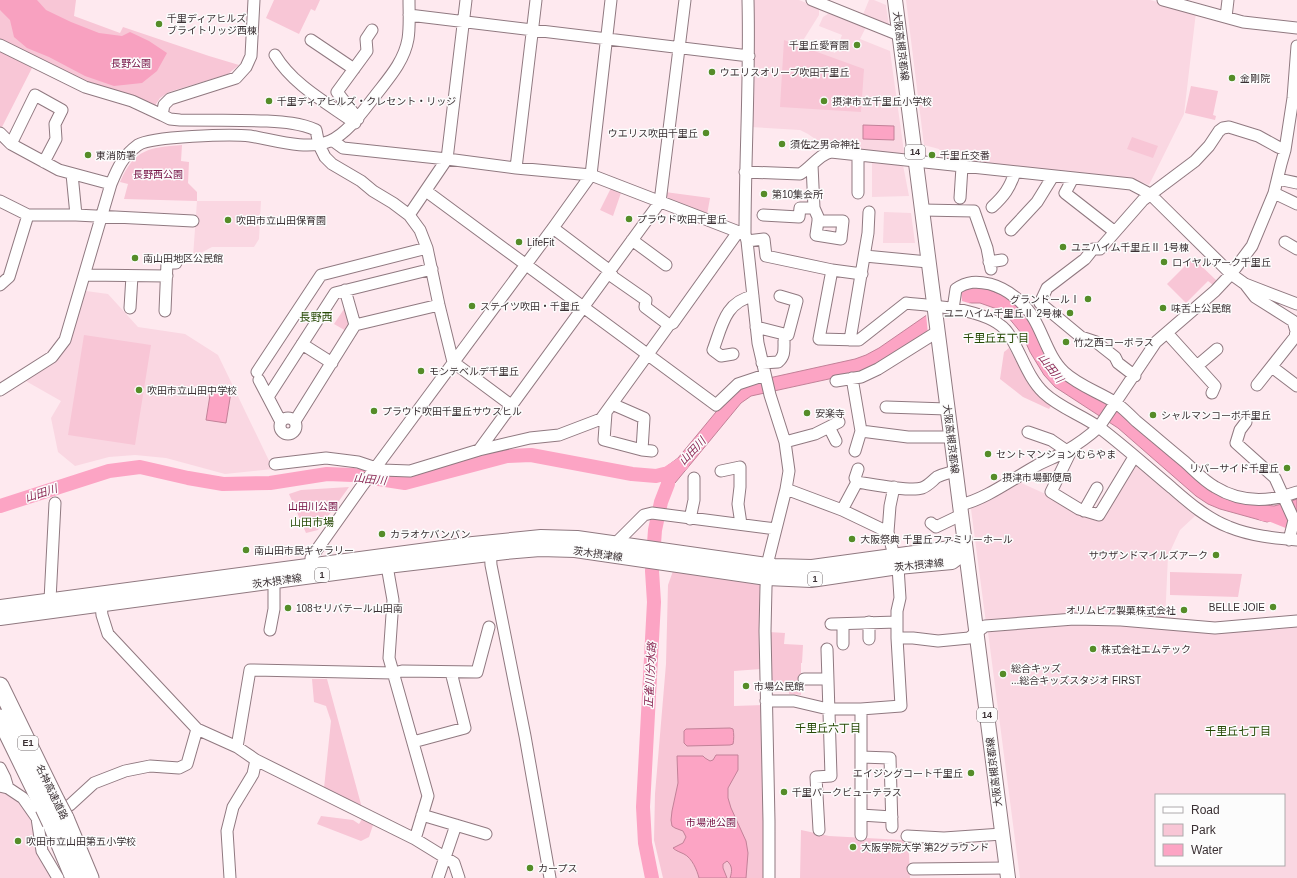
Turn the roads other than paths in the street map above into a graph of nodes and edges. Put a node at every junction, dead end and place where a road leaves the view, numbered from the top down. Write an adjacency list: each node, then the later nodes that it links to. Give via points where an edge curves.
1 (254, 0): 29 (street, via 251,56 246,67 236,78 170,98 164,105)
2 (409, 0): 12 (street)
3 (466, 0): 14 (street)
4 (536, 0): 17 (street)
5 (611, 0): 19 (street)
6 (685, 0): 23 (street)
7 (748, 0): 25 (street)
8 (895, 0): 18 (main road, 大阪高槻京都線 / 14)
9 (1163, 0): 13 (street)
10 (1228, 0): 13 (street)
11 (817, 1): 18 (street)
12 (409, 16): 14 (street); 30 (street, via 408,38 403,56)
13 (1226, 16): 15 (street, via 1243,22)
14 (463, 22): 17 (street); 38 (street)
15 (1297, 28)
16 (372, 30): 27 (street, via 366,39 368,51)
17 (532, 30): 19 (street); 43 (street)
18 (899, 35): 40 (main road, 大阪高槻京都線 / 14)
19 (606, 38): 23 (street); 47 (street)
20 (311, 40): 27 (street)
21 (0, 45): 29 (street, via 85,87 132,101)
22 (1297, 46): 26 (street)
23 (679, 48): 25 (street); 59 (street)
24 (275, 55): 30 (street, via 280,64 305,88)
25 (749, 56): 44 (street)
26 (1296, 67): 28 (street)
27 (354, 69): 30 (street, via 337,92)
28 (1295, 98): 31 (street)
29 (162, 115): 35 (street, via 180,120 246,120 306,125 316,130)
30 (356, 121): 33 (street)
31 (1293, 130): 36 (street)
32 (0, 133): 34 (street)
33 (332, 140): 35 (street); 38 (street, via 343,148)
34 (11, 144): 39 (street); 39 (street, via 35,95 62,110 55,124 56,139)
35 (319, 145): 52 (street, via 308,146 225,135 155,140 140,144 127,154 118,166); 67 (street, via 332,164 361,181)
36 (1285, 150): 50 (street); 56 (street, via 1258,136 1230,127 1223,128 1195,161)
37 (858, 156): 40 (street); 41 (street, via 827,153); 54 (street)
38 (447, 159): 43 (street); 53 (street)
39 (44, 162): 46 (street)
40 (916, 162): 42 (street); 63 (main road, 大阪高槻京都線 / 14)
41 (812, 165): 44 (street, via 805,172 795,175); 62 (street)
42 (962, 167): 45 (street); 57 (street)
43 (516, 168): 47 (street)
44 (745, 172): 75 (street)
45 (1015, 172): 48 (street); 61 (street, via 1010,186)
46 (72, 174): 52 (street); 66 (street)
47 (591, 175): 59 (street); 72 (street)
48 (1053, 176): 49 (street); 73 (street, via 1037,202)
49 (1073, 178): 56 (street, via 1131,184); 74 (street, via 1065,193)
50 (1278, 179): 51 (street); 55 (street)
51 (1297, 183)
52 (111, 184): 69 (street)
53 (426, 191): 67 (street); 84 (street)
54 (858, 193)
55 (1274, 193): 60 (street); 90 (street, via 1252,246)
56 (1150, 194): 74 (street); 90 (street)
57 (960, 198)
58 (0, 201): 65 (street)
59 (660, 202): 75 (street); 76 (street)
60 (1297, 204)
61 (992, 207)
62 (814, 208): 68 (street, via 800,208 798,217); 70 (street)
63 (922, 210): 81 (street, via 974,211 990,265); 82 (main road, 大阪高槻京都線 / 14)
64 (868, 212): 80 (street)
65 (28, 215): 66 (street); 95 (street, via 9,277)
66 (76, 215): 69 (street)
67 (408, 215): 78 (street, via 420,230)
68 (763, 215)
69 (101, 217): 71 (street); 91 (street)
70 (818, 220)
71 (193, 221)
72 (553, 228): 84 (street); 88 (street)
73 (1010, 230)
74 (1115, 232): 123 (street, via 1100,249 1093,249 1085,259 1047,288 1040,303 1082,337 1096,342)
75 (744, 235): 87 (street, via 764,239 766,256); 97 (street); 107 (street)
76 (632, 240): 85 (street); 88 (street)
77 (1285, 242): 79 (street)
78 (427, 248): 86 (street); 130 (street, via 321,275 258,376)
79 (1297, 249)
80 (865, 256): 82 (street); 89 (street)
81 (1002, 260)
82 (928, 262): 101 (main road, 大阪高槻京都線 / 14)
83 (176, 263): 93 (street, via 167,263)
84 (526, 264): 103 (street); 117 (street)
85 (666, 265)
86 (432, 269): 96 (street); 100 (street)
87 (832, 270): 89 (street); 111 (street, via 819,339)
88 (610, 271): 103 (street); 107 (street, via 613,277 646,300 645,307)
89 (862, 274): 111 (street)
90 (1231, 274): 94 (street); 110 (street)
91 (85, 275): 92 (street); 128 (street, via 65,340 52,356)
92 (132, 276): 93 (street); 102 (street)
93 (167, 276): 105 (street)
94 (1245, 284): 99 (street); 121 (street, via 1255,297 1293,321 1295,337 1273,362)
95 (0, 285)
96 (345, 290): 106 (street); 113 (street, via 335,293)
97 (753, 296): 108 (street); 116 (street, via 742,298 726,314 713,350 721,356)
98 (780, 296): 108 (street, via 797,301 788,335)
99 (1297, 304)
100 (439, 305): 106 (street); 117 (street)
101 (934, 305): 104 (street); 109 (main road, 大阪高槻京都線 / 14); 111 (street, via 906,303 859,340)
102 (130, 308)
103 (584, 308): 115 (street); 131 (street)
104 (958, 310): 132 (street, via 954,294 962,284 981,282 1004,290 1034,318 1051,354 1063,371); 137 (street, via 982,315 997,323 1008,332 1043,392 1057,403)
105 (165, 311)
106 (355, 325): 118 (street)
107 (669, 325): 115 (street)
108 (756, 327): 119 (street)
109 (937, 331): 124 (street, via 878,369); 135 (main road, 大阪高槻京都線 / 14)
110 (1167, 333): 120 (street); 123 (street, via 1156,342)
111 (850, 340)
112 (784, 341): 119 (street, via 784,352 778,362)
113 (302, 344): 118 (street); 130 (street)
114 (1217, 349): 120 (street)
115 (647, 354): 122 (street, via 716,405 738,384); 134 (street)
116 (733, 354)
117 (453, 362): 131 (street); 148 (street)
118 (332, 363): 130 (street, via 295,421 288,418 281,422)
119 (762, 363): 122 (street)
120 (1198, 366): 129 (street, via 1215,386)
121 (1272, 368): 126 (street); 127 (street)
122 (765, 375): 142 (street)
123 (1135, 376): 132 (street)
124 (852, 378): 125 (street); 138 (street)
125 (836, 381)
126 (1257, 385)
127 (1297, 386)
128 (0, 390)
129 (1212, 394)
130 (268, 397)
131 (511, 405): 143 (street)
132 (1114, 405): 137 (street); 158 (street, via 1215,487 1238,497 1268,500)
133 (886, 407): 135 (street)
134 (609, 408): 134 (street, via 604,440 647,451 644,418); 143 (street, via 601,419 559,435 530,438)
135 (948, 409): 140 (main road, 大阪高槻京都線 / 14)
136 (1246, 422): 158 (street, via 1236,443 1275,478)
137 (1101, 424): 145 (street); 146 (street)
138 (860, 431): 140 (street, via 908,437); 144 (street)
139 (1028, 432): 145 (street, via 1052,440)
140 (951, 437): 151 (main road, 大阪高槻京都線 / 14)
141 (836, 441): 142 (street, via 834,425 815,434)
142 (785, 442): 156 (street, via 788,470)
143 (479, 450): 148 (street, via 410,471)
144 (855, 450)
145 (1066, 451): 161 (street); 162 (street, via 1070,453 1051,492)
146 (1134, 457): 162 (street, via 1099,515); 167 (street, via 1196,508 1228,527 1259,537)
147 (275, 464): 148 (street, via 326,458 358,462)
148 (375, 468): 175 (street, via 311,558)
149 (858, 469): 153 (street, via 855,478)
150 (721, 471): 165 (street, via 740,467 738,504)
151 (955, 471): 154 (street, via 936,478 920,489); 161 (main road, 大阪高槻京都線 / 14)
152 (694, 478): 163 (street, via 694,500)
153 (857, 482): 154 (street); 160 (street)
154 (894, 488): 168 (street)
155 (1097, 488): 162 (street)
156 (786, 489): 160 (street); 166 (street)
157 (1297, 492): 158 (street)
158 (1284, 498): 167 (street)
159 (55, 503): 179 (street)
160 (842, 510): 168 (street)
161 (960, 510): 164 (street, via 936,527); 171 (main road, 大阪高槻京都線 / 14)
162 (1084, 511)
163 (690, 519): 165 (street); 169 (street, via 652,513 644,515)
164 (931, 523)
165 (741, 524): 166 (street)
166 (776, 529): 176 (street)
167 (1293, 529)
168 (888, 532): 173 (street)
169 (616, 543): 170 (main road, 茨木摂津線 / 1, via 541,537); 172 (main road, 茨木摂津線 / 1)
170 (490, 548): 172 (main road, 茨木摂津線 / 1); 174 (main road, 茨木摂津線 / 1); 175 (main road, 茨木摂津線 / 1); 230 (street)
171 (965, 552): 173 (main road, 茨木摂津線 / 1, via 951,548); 189 (main road, 大阪高槻京都線 / 14)
172 (646, 554): 176 (main road, 茨木摂津線 / 1)
173 (896, 562): 176 (main road, 茨木摂津線 / 1, via 812,566); 184 (street, via 900,598)
174 (388, 566): 175 (main road, 茨木摂津線 / 1); 195 (street, via 393,600 389,658)
175 (312, 571): 177 (main road, 茨木摂津線 / 1); 178 (main road, 茨木摂津線 / 1)
176 (767, 572): 199 (street)
177 (274, 582): 178 (main road, 茨木摂津線 / 1); 188 (street, via 274,609)
178 (100, 599): 179 (main road, 茨木摂津線 / 1); 181 (main road, 茨木摂津線 / 1); 203 (street, via 108,634)
179 (50, 600): 180 (main road, 茨木摂津線 / 1)
180 (0, 607)
181 (0, 618)
182 (1297, 621): 189 (street, via 1215,628 1074,619 985,626)
183 (869, 622): 184 (street); 186 (street); 191 (street)
184 (897, 622): 190 (street)
185 (830, 624): 186 (street)
186 (843, 624): 192 (street)
187 (489, 627): 194 (street, via 477,672)
188 (270, 630)
189 (977, 632): 190 (street, via 969,638 938,641); 216 (main road, 大阪高槻京都線 / 14)
190 (897, 638): 201 (street, via 901,706)
191 (869, 639)
192 (843, 644)
193 (827, 649): 197 (street)
194 (451, 672): 195 (street, via 402,670); 204 (street, via 466,728)
195 (393, 673): 204 (street); 205 (street, via 250,670)
196 (804, 679): 197 (street)
197 (828, 679): 200 (street)
198 (0, 686): 210 (highway, 名神高速道路 / E1)
199 (766, 701): 200 (street, via 794,701); 231 (street)
200 (828, 709): 201 (street); 214 (street, via 831,776 816,777)
201 (861, 709): 206 (street)
202 (0, 718): 210 (highway, 名神高速道路 / E1)
203 (197, 729): 205 (street); 210 (street, via 187,764 179,768 150,766 124,771 94,783 70,805)
204 (413, 742): 211 (street, via 428,796)
205 (237, 747): 207 (street)
206 (861, 757): 212 (street); 212 (street, via 890,758 892,822)
207 (256, 760): 219 (street); 227 (street, via 253,774 233,807 227,831)
208 (0, 768): 209 (street, via 5,778)
209 (4, 787): 210 (street)
210 (50, 814): 224 (street, via 42,851); 225 (highway, 名神高速道路 / E1); 226 (highway, 名神高速道路 / E1)
211 (422, 815): 213 (street); 219 (street)
212 (861, 815): 217 (street)
213 (456, 825): 215 (street); 220 (street)
214 (819, 830)
215 (486, 834)
216 (1002, 834): 218 (street, via 944,838); 222 (main road, 大阪高槻京都線 / 14)
217 (861, 835)
218 (907, 836)
219 (415, 839): 220 (street)
220 (446, 857): 228 (street); 229 (street, via 454,863)
221 (913, 870): 223 (street, via 958,868)
222 (1007, 873): 223 (street)
223 (973, 874)
224 (58, 878)
225 (74, 878)
226 (90, 878)
227 (230, 878)
228 (438, 878)
229 (459, 878)
230 (550, 878)
231 (769, 878)

